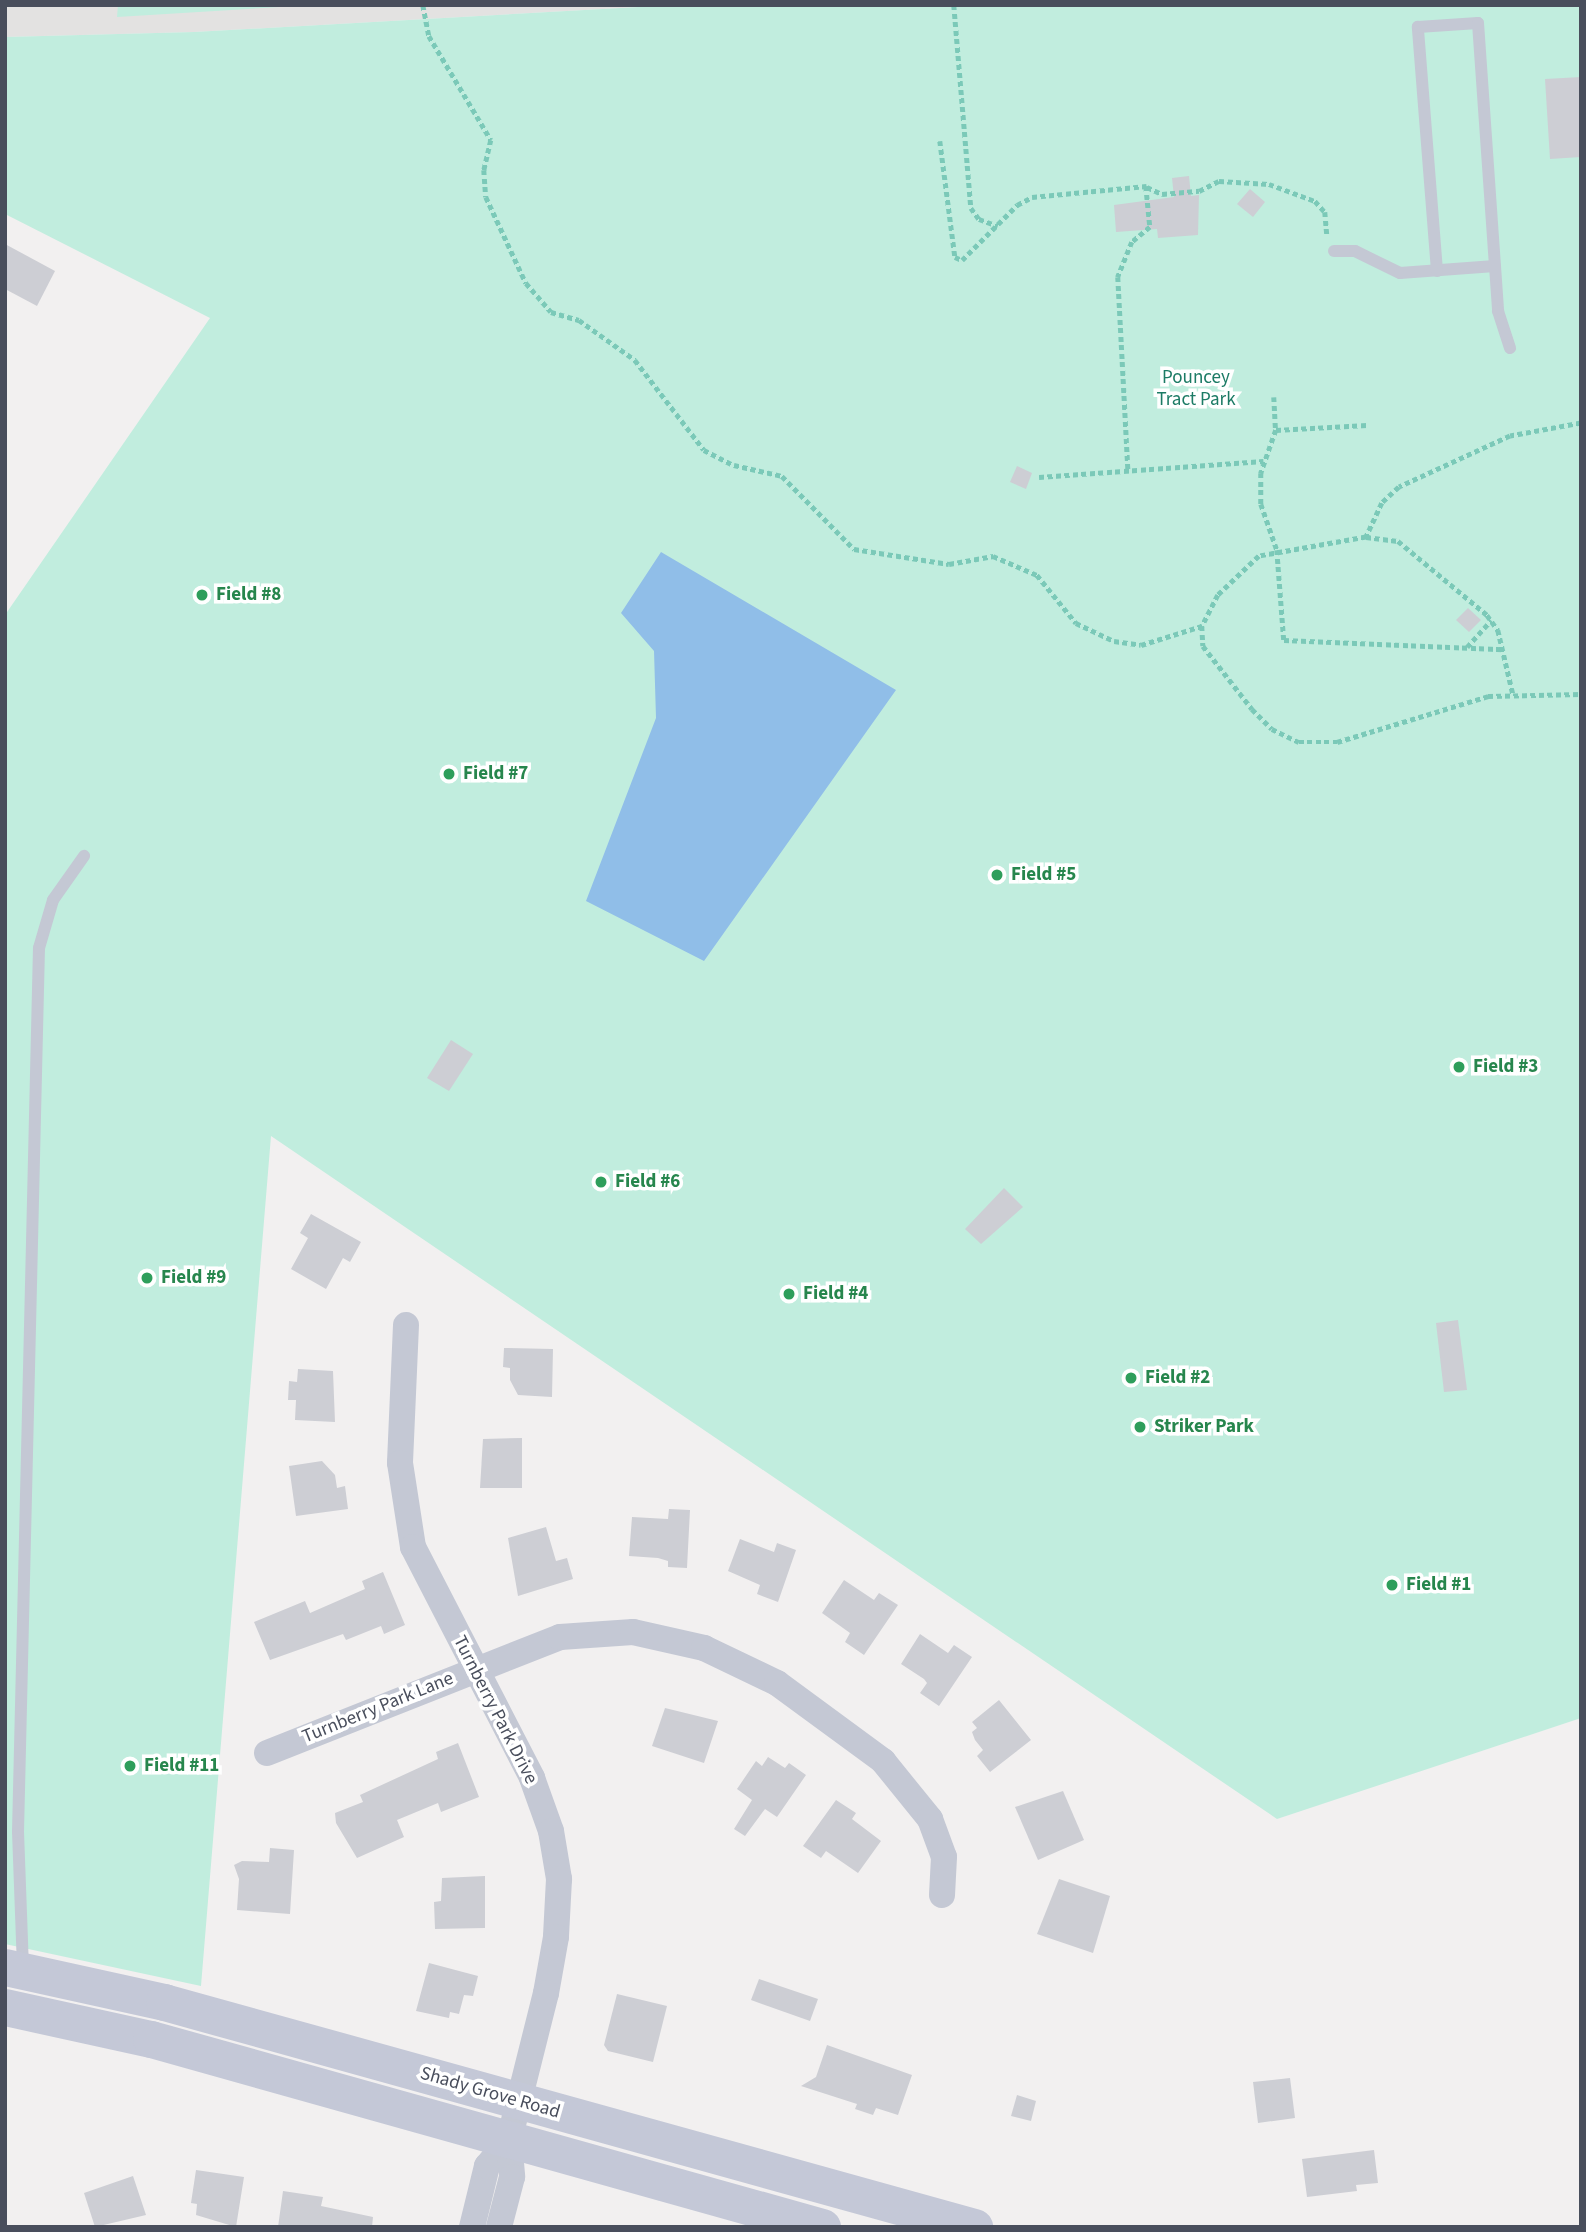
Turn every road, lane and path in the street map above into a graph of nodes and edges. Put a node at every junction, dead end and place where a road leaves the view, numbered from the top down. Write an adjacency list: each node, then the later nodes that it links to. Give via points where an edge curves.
1 (423, 5): 20 (path, via 429,36 491,140 484,170 486,197 526,283 551,312 579,320 635,360 704,450 734,465 782,476 854,550 949,564 993,556 1037,575 1076,622 1114,641 1141,645)
2 (954, 5): 5 (path, via 971,208 979,219)
3 (940, 141): 5 (path, via 955,257 971,255)
4 (1146, 186): 5 (path, via 1032,197 1017,205); 6 (path, via 1162,194 1199,191 1219,181 1269,184 1315,201 1325,212); 15 (path, via 1150,227 1132,242 1118,277)
5 (998, 226)
6 (1331, 251): 8 (lane, via 1355,251 1391,272)
7 (1495, 266): 8 (lane); 8 (lane, via 1478,23 1418,27); 9 (lane, via 1500,322)
8 (1437, 271)
9 (1510, 348)
10 (1275, 397): 13 (path)
11 (1581, 423): 17 (path, via 1510,436 1399,487 1382,503)
12 (1367, 425): 13 (path)
13 (1276, 430): 14 (path)
14 (1264, 461): 15 (path); 18 (path, via 1261,504)
15 (1128, 470): 16 (path)
16 (1039, 477)
17 (1366, 537): 18 (path); 19 (path, via 1398,541)
18 (1277, 550): 20 (path, via 1259,556 1218,595); 21 (path, via 1284,640)
19 (1491, 620): 21 (path); 22 (path)
20 (1202, 626): 23 (path, via 1203,646 1252,709 1272,729 1299,742 1337,742 1488,696)
21 (1467, 648): 22 (path)
22 (1503, 649): 23 (path)
23 (1513, 694): 24 (path)
24 (1581, 694)
25 (84, 856): 30 (lane, via 53,901 39,948)
26 (406, 1325): 27 (street, Turnberry Park Drive, via 400,1463 413,1547)
27 (474, 1669): 28 (street, Turnberry Park Lane); 29 (street, Turnberry Park Lane, via 560,1637 633,1632 704,1648 777,1683 883,1761 930,1819 944,1857); 31 (street, Turnberry Park Drive, via 533,1778 551,1832 559,1879 556,1937)
28 (267, 1753)
29 (942, 1895)
30 (17, 1989): 31 (main road, Shady Grove Road, via 124,1992); 32 (main road, Shady Grove Road, via 151,2039)
31 (519, 2101): 32 (street, Turnberry Park Drive); 36 (main road, Shady Grove Road)
32 (509, 2140): 33 (street, Turnberry Park Drive, via 487,2166); 34 (street, Turnberry Park Drive, via 512,2177); 35 (main road, Shady Grove Road)
33 (472, 2227)
34 (499, 2227)
35 (822, 2227)
36 (974, 2227)

